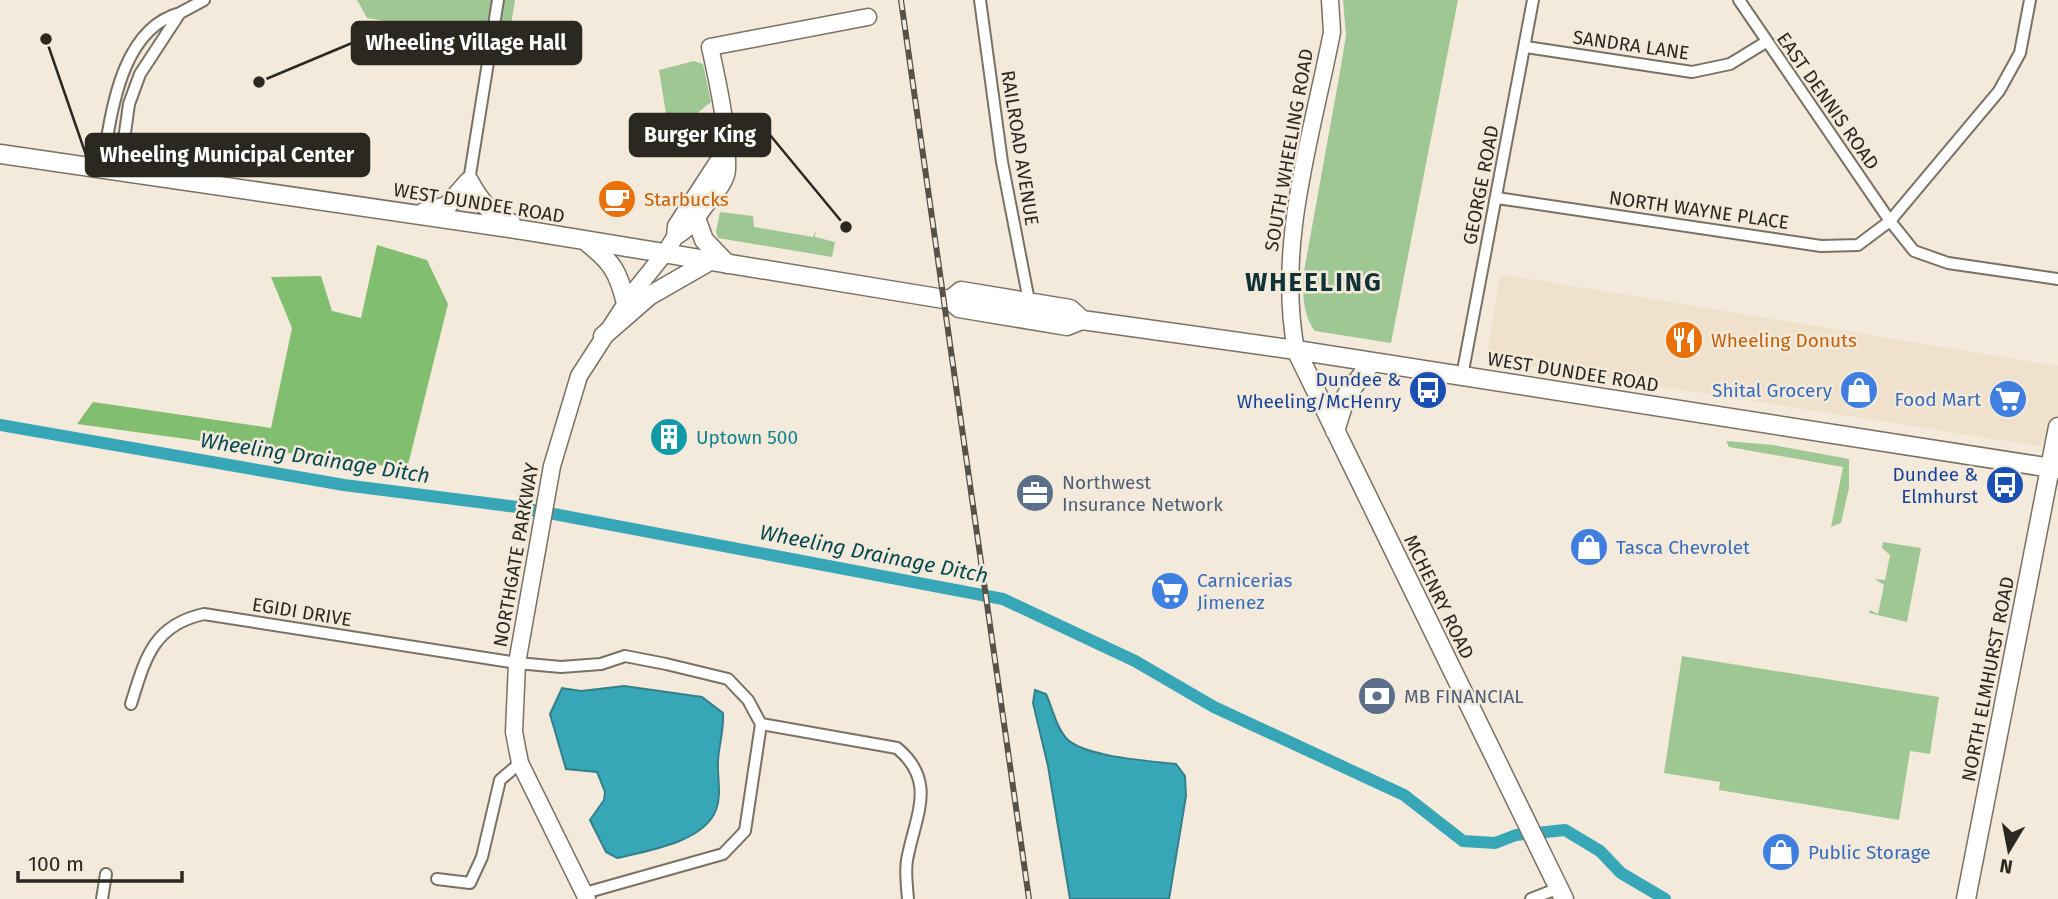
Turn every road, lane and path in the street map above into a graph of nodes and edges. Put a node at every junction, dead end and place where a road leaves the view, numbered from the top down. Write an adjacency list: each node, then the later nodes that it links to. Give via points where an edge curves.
1 (204, 0): 8 (street)
2 (498, 0): 15 (street)
3 (980, 0): 27 (street, RAILROAD AVENUE, via 1002,162)
4 (1329, 0): 31 (street, SOUTH WHEELING ROAD, via 1332,32 1291,239 1289,310)
5 (1533, 0): 11 (street, GEORGE ROAD)
6 (1739, 0): 10 (street, EAST DENNIS ROAD)
7 (2030, 0): 19 (street, NORTH WAYNE PLACE, via 2020,53 1999,91)
8 (180, 13): 14 (street, via 140,74 129,104 123,147); 14 (street, via 165,17 148,35 119,79 106,145)
9 (868, 17): 13 (street, NORTHGATE PARKWAY, via 710,47 728,141)
10 (1766, 42): 11 (street, SANDRA LANE, via 1730,64 1692,72); 19 (street, EAST DENNIS ROAD)
11 (1526, 47): 16 (street, GEORGE ROAD)
12 (0, 154): 14 (main road, WEST DUNDEE ROAD)
13 (724, 160): 18 (street, NORTHGATE PARKWAY, via 723,181); 21 (street, NORTHGATE PARKWAY, via 717,163 676,226)
14 (114, 163): 17 (main road, WEST DUNDEE ROAD)
15 (468, 181): 17 (main road, via 447,206); 20 (main road, via 498,218)
16 (1497, 198): 19 (street, NORTH WAYNE PLACE, via 1821,246 1858,245); 33 (street, GEORGE ROAD)
17 (417, 214): 20 (main road, WEST DUNDEE ROAD)
18 (696, 218): 21 (street, NORTHGATE PARKWAY); 24 (main road)
19 (1890, 222): 25 (street, EAST DENNIS ROAD, via 1914,251 1948,263)
20 (530, 231): 22 (main road, WEST DUNDEE ROAD)
21 (675, 237): 23 (street, NORTHGATE PARKWAY)
22 (585, 241): 23 (main road, WEST DUNDEE ROAD); 28 (main road, via 610,261)
23 (665, 253): 24 (main road, WEST DUNDEE ROAD); 28 (street, NORTHGATE PARKWAY)
24 (719, 263): 26 (main road, WEST DUNDEE ROAD); 30 (main road, via 673,279)
25 (2058, 279)
26 (950, 300): 27 (main road, WEST DUNDEE ROAD, via 961,291); 29 (main road, WEST DUNDEE ROAD, via 959,308 1066,326)
27 (1029, 301): 29 (main road, WEST DUNDEE ROAD, via 1070,309)
28 (626, 303): 30 (street, NORTHGATE PARKWAY)
29 (1082, 320): 31 (main road, WEST DUNDEE ROAD)
30 (603, 337): 37 (street, NORTHGATE PARKWAY, via 576,384 552,466)
31 (1296, 350): 32 (main road, WEST DUNDEE ROAD); 35 (main road, MCHENRY ROAD)
32 (1372, 362): 33 (main road, WEST DUNDEE ROAD); 35 (main road, via 1346,396)
33 (1462, 376): 36 (main road, WEST DUNDEE ROAD)
34 (2058, 427): 36 (main road, NORTH ELMHURST ROAD)
35 (1335, 431): 43 (main road, MCHENRY ROAD)
36 (2054, 468): 48 (main road, NORTH ELMHURST ROAD)
37 (517, 663): 38 (street, EGIDI DRIVE, via 204,614 181,619 165,632 146,657); 39 (street, EGIDI DRIVE, via 561,667 601,664 625,656 728,679); 40 (street, NORTHGATE PARKWAY, via 514,732)
38 (131, 704)
39 (761, 723): 44 (street, via 746,831 723,854); 46 (street, via 897,748 912,761 923,794 906,863)
40 (520, 763): 42 (street, via 500,779 482,857 470,883); 44 (street, NORTHGATE PARKWAY)
41 (106, 874): 45 (street)
42 (437, 879)
43 (1562, 893): 47 (street)
44 (586, 896)
45 (102, 899)
46 (908, 899)
47 (1531, 899)
48 (1966, 899)

